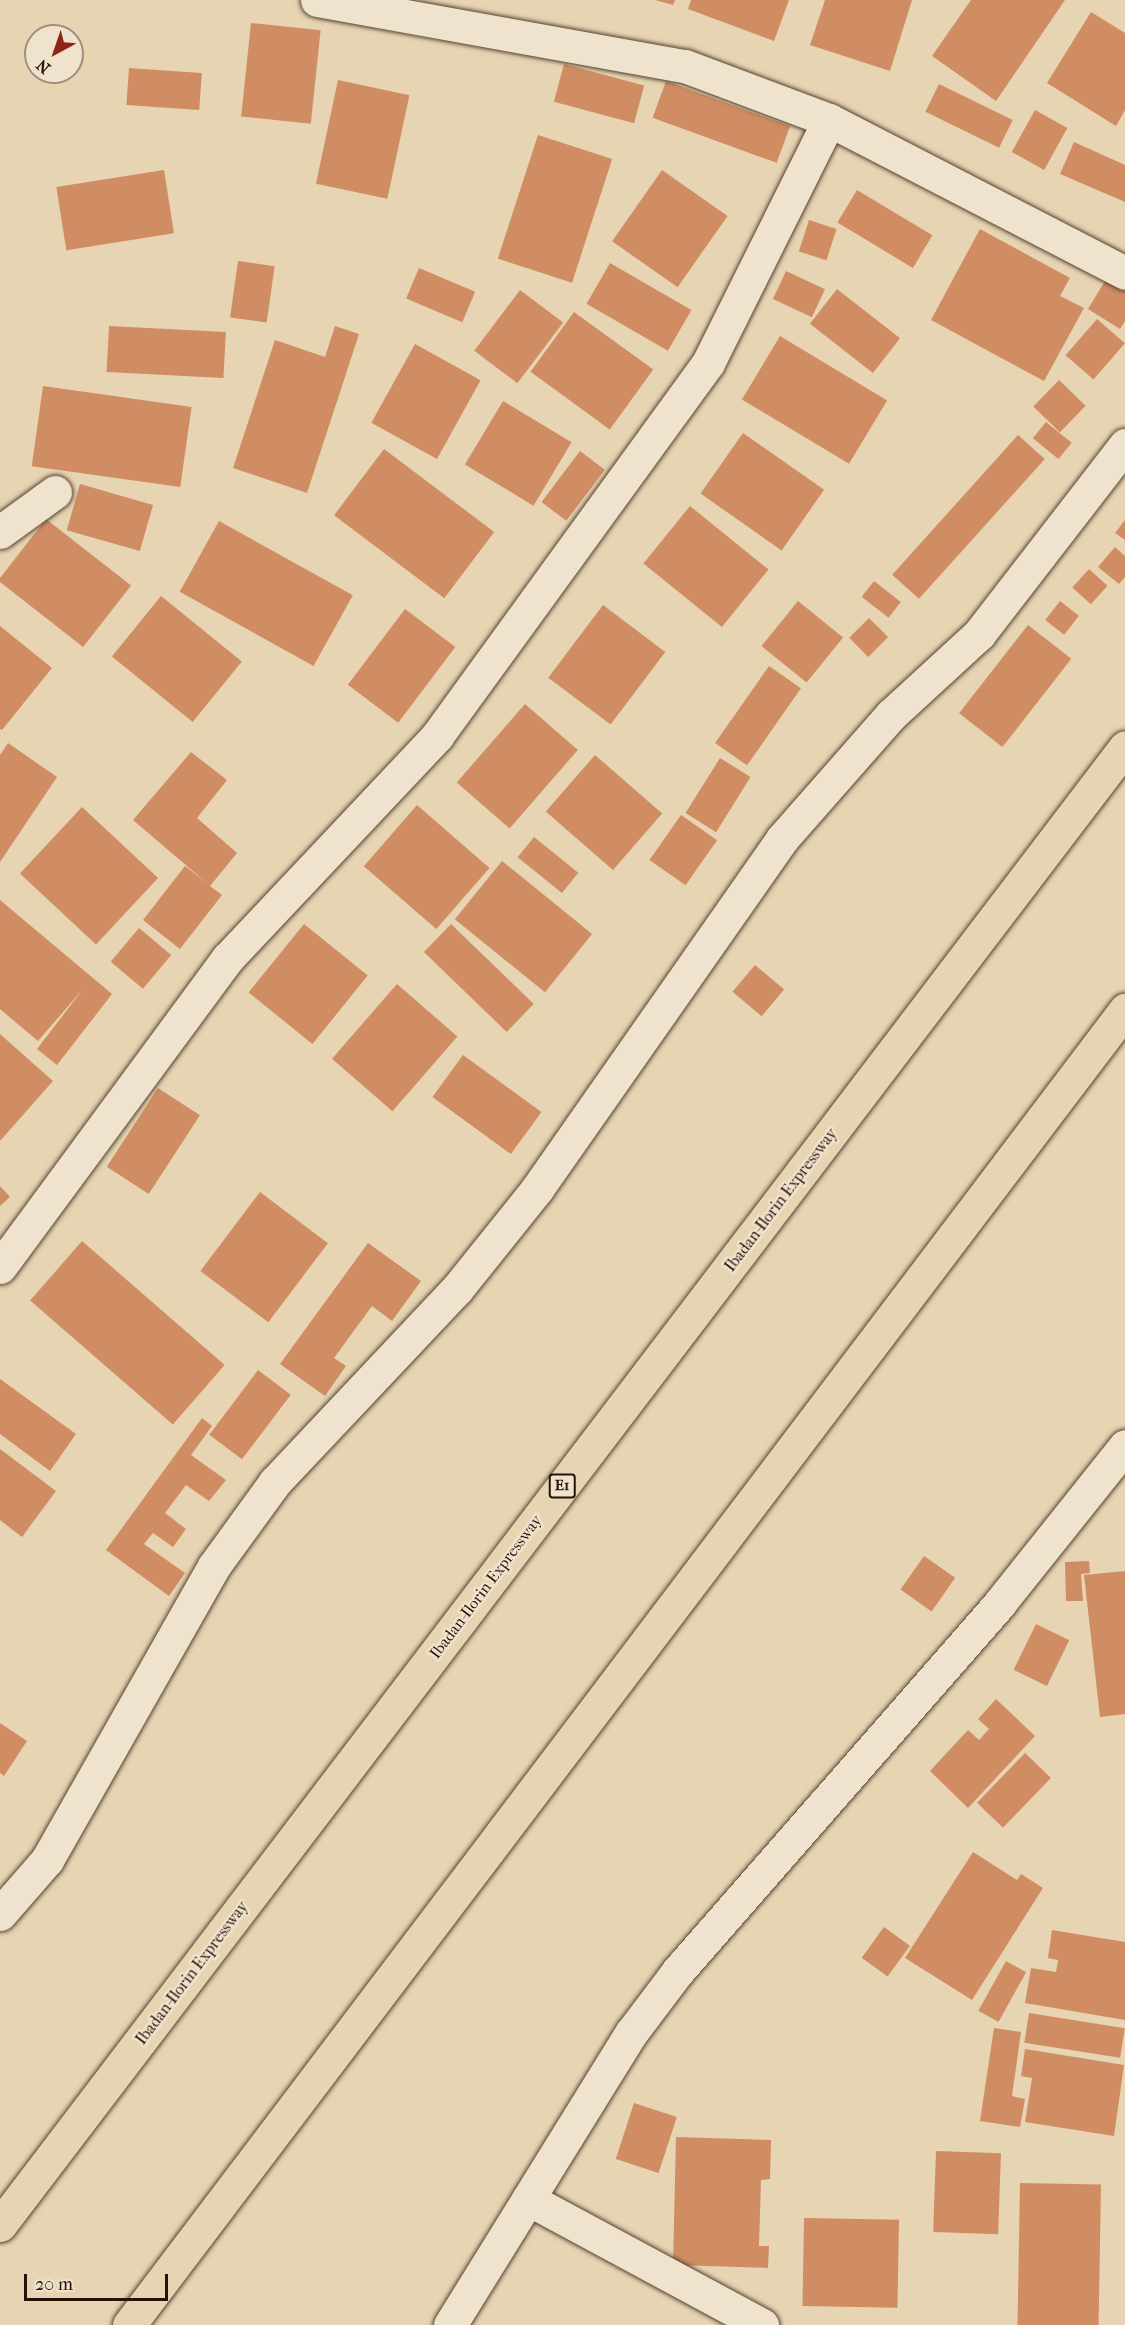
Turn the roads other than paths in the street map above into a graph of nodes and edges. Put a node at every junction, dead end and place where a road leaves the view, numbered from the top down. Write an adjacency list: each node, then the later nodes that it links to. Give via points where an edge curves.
1 (317, 0): 2 (street, via 685,66)
2 (829, 120): 3 (street); 9 (street, via 745,296 701,372 436,736 228,958)
3 (1125, 273)
4 (1125, 445): 11 (street, via 979,634 891,715 782,839 537,1189 457,1289 275,1482 214,1566 47,1860)
5 (54, 492): 6 (street)
6 (0, 531)
7 (1125, 747): 13 (highway, Ibadan-Ilorin Expressway / E1)
8 (1125, 1010): 14 (highway)
9 (0, 1267)
10 (1125, 1446): 12 (street, via 999,1604 678,1971 632,2032)
11 (5, 1898)
12 (528, 2199): 15 (street); 16 (street)
13 (0, 2225)
14 (129, 2325)
15 (450, 2325)
16 (762, 2325)

